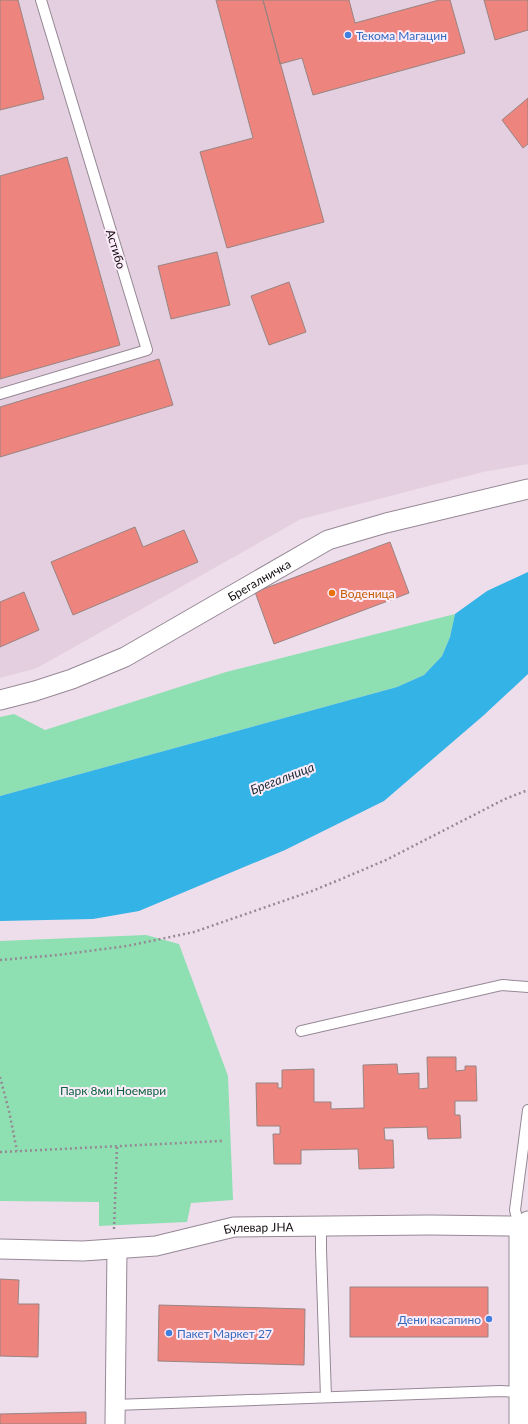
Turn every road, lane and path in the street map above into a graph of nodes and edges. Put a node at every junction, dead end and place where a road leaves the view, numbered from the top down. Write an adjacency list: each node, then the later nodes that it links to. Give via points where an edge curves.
1 (41, 0): 2 (lane, Астибо, via 147,350)
2 (0, 394)
3 (528, 489): 4 (street, Брегалничка, via 386,523 328,540 125,657 72,679)
4 (0, 700)
5 (528, 790): 6 (path, via 505,799 386,860 339,880 194,932 120,947)
6 (0, 960)
7 (528, 987): 8 (lane, via 502,985)
8 (301, 1031)
9 (0, 1077): 13 (path, via 10,1111)
10 (528, 1110): 15 (lane, via 515,1210)
11 (222, 1140): 12 (path)
12 (117, 1146): 13 (path); 17 (path)
13 (17, 1151): 14 (path)
14 (0, 1152)
15 (523, 1224): 16 (street, Булевар ЈНА); 19 (street)
16 (321, 1226): 17 (street, Булевар ЈНА, via 234,1227 156,1246); 21 (lane)
17 (115, 1241): 18 (street, Булевар ЈНА, via 83,1251); 22 (street)
18 (0, 1249)
19 (524, 1343): 20 (street)
20 (520, 1392): 21 (lane); 24 (street)
21 (326, 1398): 22 (lane)
22 (115, 1405): 23 (street)
23 (115, 1424)
24 (520, 1424)

